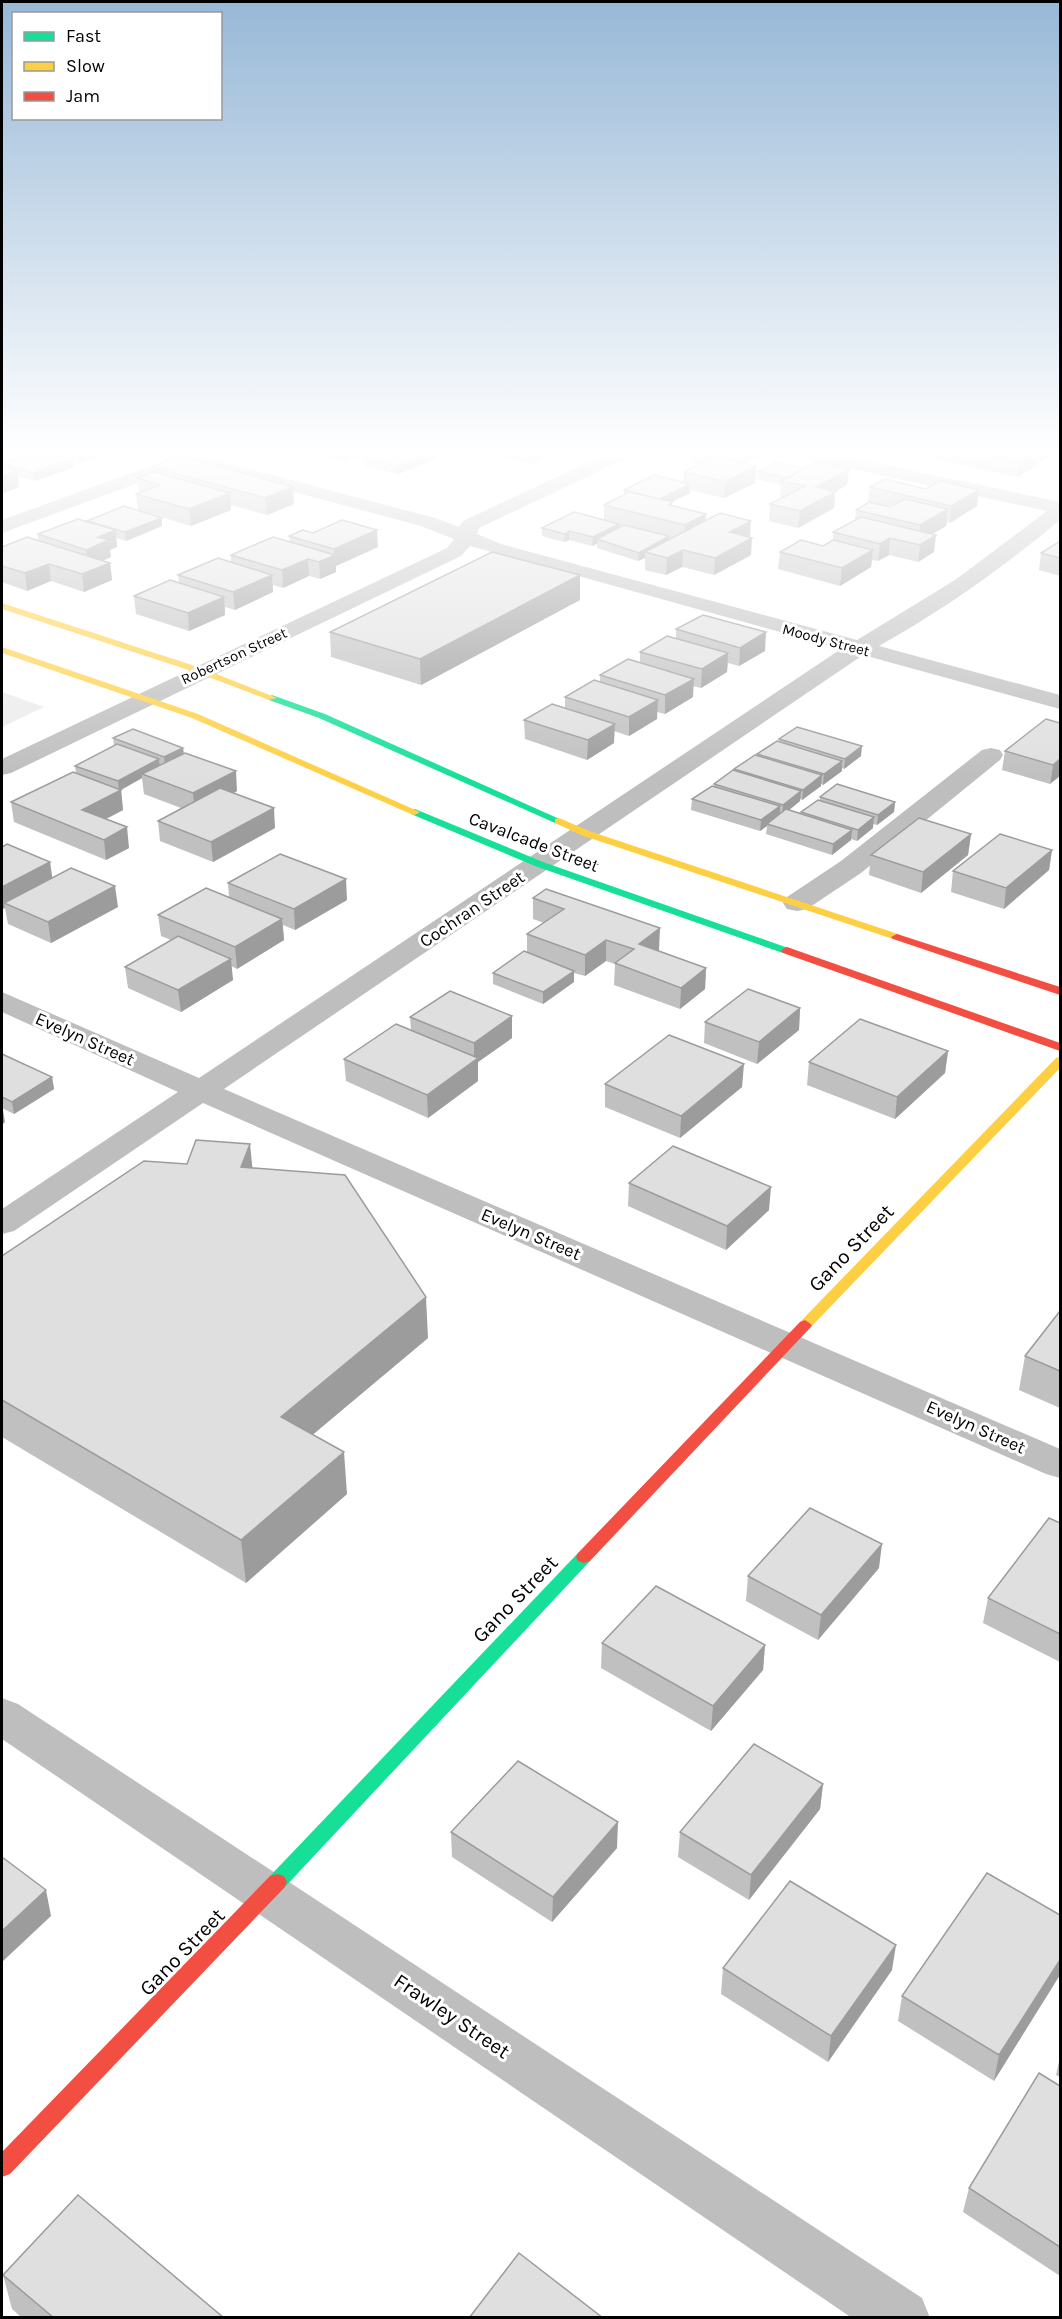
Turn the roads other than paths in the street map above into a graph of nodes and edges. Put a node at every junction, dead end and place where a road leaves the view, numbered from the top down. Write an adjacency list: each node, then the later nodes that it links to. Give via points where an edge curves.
1 (430, 563): 7 (street, Robertson Street)
2 (549, 563): 5 (street, Moody Street)
3 (990, 563): 5 (street, Cochran Street, via 905,623)
4 (2, 606): 7 (main road, Cavalcade Street)
5 (857, 649): 9 (street, Moody Street); 12 (street, Cochran Street)
6 (2, 650): 8 (main road, Cavalcade Street)
7 (201, 671): 8 (street, Robertson Street); 12 (main road, Cavalcade Street, via 322,716)
8 (144, 699): 11 (street, Robertson Street); 13 (main road, Cavalcade Street, via 273,749 367,793)
9 (1060, 702)
10 (992, 755): 14 (street, via 851,867)
11 (2, 768)
12 (585, 833): 13 (street, Cochran Street); 14 (main road, Cavalcade Street)
13 (539, 864): 17 (main road, Cavalcade Street); 19 (street, Cochran Street)
14 (797, 903): 15 (main road, Cavalcade Street)
15 (1060, 991)
16 (2, 1001): 19 (street, Evelyn Street)
17 (1060, 1047)
18 (1060, 1061): 21 (main road, Gano Street)
19 (201, 1091): 20 (street, Cochran Street); 21 (street, Evelyn Street)
20 (2, 1224)
21 (786, 1344): 22 (street, Evelyn Street); 24 (main road, Gano Street)
22 (1060, 1464)
23 (2, 1716): 24 (street, Frawley Street)
24 (268, 1893): 25 (main road, Gano Street); 26 (street, Frawley Street)
25 (2, 2167)
26 (902, 2318)

